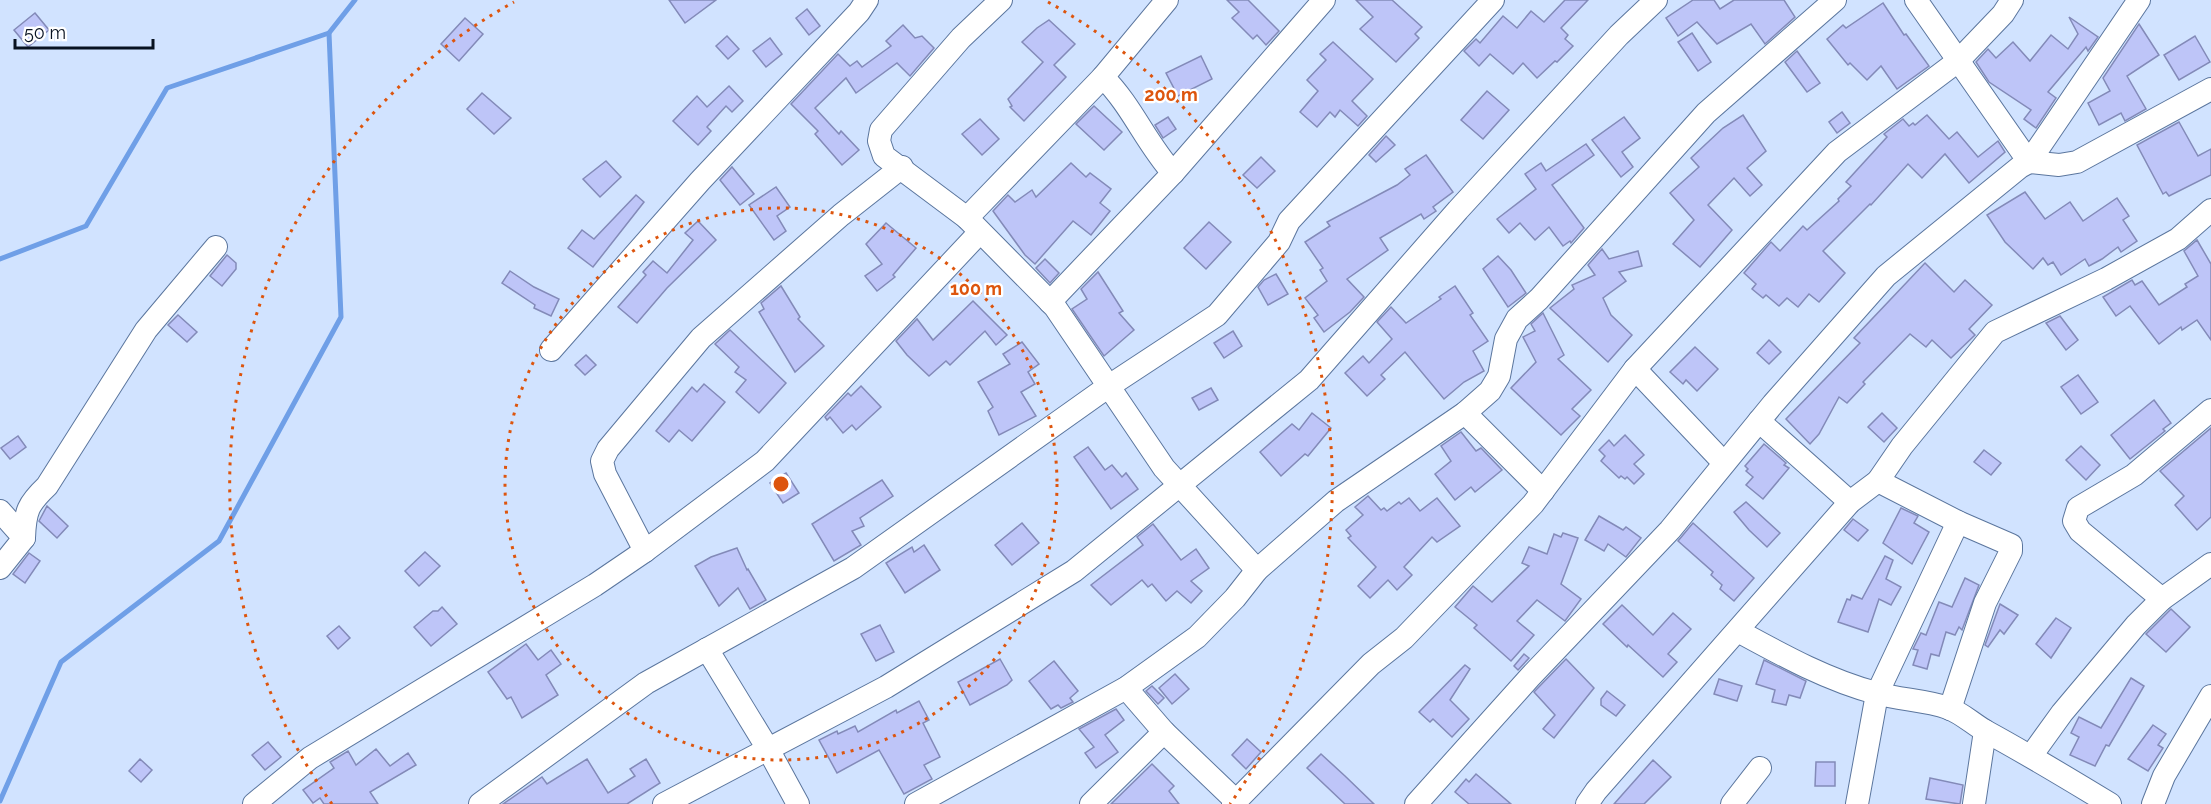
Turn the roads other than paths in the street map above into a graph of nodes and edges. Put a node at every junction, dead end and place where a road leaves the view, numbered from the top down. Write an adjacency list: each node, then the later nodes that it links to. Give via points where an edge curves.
1 (867, 0): 21 (street)
2 (1001, 0): 15 (street, via 881,130 879,141 884,156)
3 (1167, 0): 12 (street)
4 (1324, 0): 16 (street)
5 (1493, 0): 23 (street, via 1289,221 1279,242 1217,315)
6 (1656, 0): 29 (street, via 1458,210 1309,380)
7 (1835, 0): 25 (street, via 1706,113 1517,319 1506,339 1499,376 1490,391)
8 (1916, 0): 11 (street)
9 (2012, 0): 11 (street)
10 (2139, 0): 14 (street)
11 (1958, 61): 14 (street); 22 (street, via 1837,152)
12 (1103, 77): 16 (street, via 1121,95); 18 (street)
13 (2211, 89): 14 (street, via 2077,162)
14 (2029, 162): 26 (street, via 1886,276)
15 (902, 167): 18 (street); 35 (street, via 701,338 608,449 602,461 605,474)
16 (1173, 173): 20 (street)
17 (2211, 210): 28 (street, via 2178,239 2106,279 1995,332)
18 (974, 225): 20 (street); 35 (street, via 765,461)
19 (216, 247): 34 (street, via 146,330 47,486 30,502)
20 (1050, 302): 23 (street)
21 (551, 350)
22 (1635, 369): 27 (street); 30 (street)
23 (1109, 386): 29 (street); 41 (street, via 854,568)
24 (2211, 411): 39 (street, via 2134,475 2078,508 2074,521 2080,531)
25 (1465, 413): 30 (street); 38 (street, via 1336,501)
26 (1759, 421): 27 (street); 31 (street)
27 (1724, 463): 58 (street, via 1670,530)
28 (1878, 481): 31 (street); 33 (street)
29 (1178, 486): 38 (street); 48 (street, via 1074,571 886,687)
30 (1543, 491): 51 (street, via 1404,638 1371,664)
31 (1850, 501): 40 (street)
32 (0, 511): 34 (street)
33 (1958, 522): 43 (street); 45 (street, via 2011,545 2011,551 1985,603)
34 (24, 538): 37 (street)
35 (645, 551): 52 (street, via 310,758)
36 (2211, 564): 39 (street)
37 (0, 568)
38 (1257, 570): 42 (street, via 1197,638)
39 (2162, 599): 49 (street, via 2121,642)
40 (1738, 631): 43 (street, via 1801,665); 59 (street)
41 (707, 649): 48 (street); 53 (street, via 646,683)
42 (1126, 688): 47 (street); 56 (street)
43 (1877, 694): 45 (street); 61 (street)
44 (2211, 696): 64 (street, via 2164,776)
45 (1950, 708): 46 (street)
46 (1985, 731): 49 (street); 62 (street)
47 (1164, 732): 51 (street); 57 (street)
48 (768, 749): 54 (street); 55 (street)
49 (2031, 756): 63 (street)
50 (1760, 768): 60 (street)
51 (1235, 802)
52 (254, 804)
53 (480, 804)
54 (664, 804)
55 (798, 804)
56 (916, 804)
57 (1091, 804)
58 (1416, 804)
59 (1587, 804)
60 (1732, 804)
61 (1857, 804)
62 (1974, 804)
63 (2110, 804)
64 (2153, 804)

